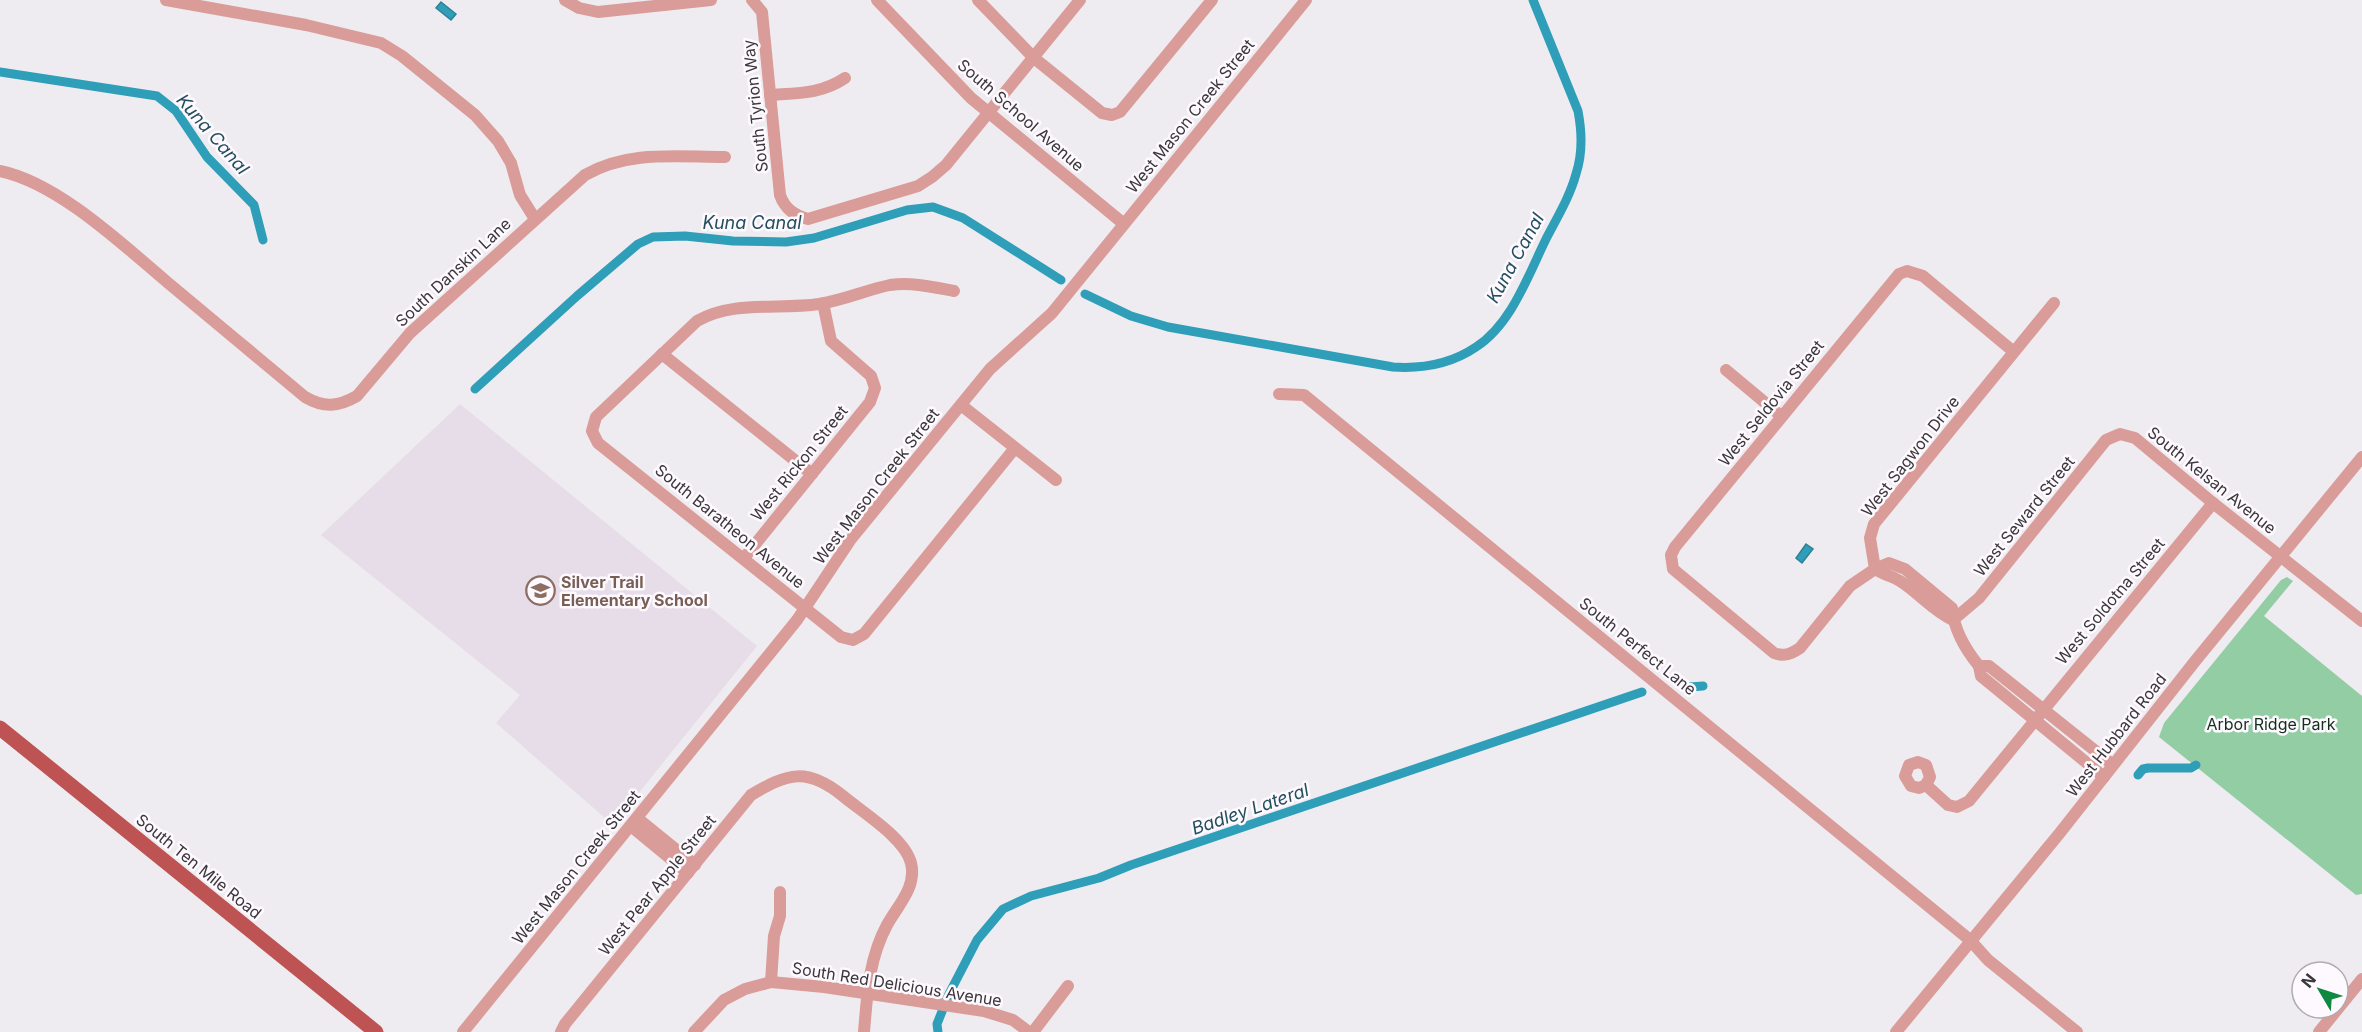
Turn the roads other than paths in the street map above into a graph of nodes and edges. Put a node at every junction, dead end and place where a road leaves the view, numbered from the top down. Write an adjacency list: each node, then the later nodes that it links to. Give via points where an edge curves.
1 (166, 0): 17 (street, via 352,34 391,48 486,127 511,163 520,195)
2 (565, 0): 10 (street, via 598,12)
3 (711, 0): 10 (street)
4 (752, 0): 13 (street, South Tyrion Way, via 762,12)
5 (877, 0): 14 (street, South School Avenue)
6 (978, 0): 11 (street)
7 (1080, 0): 11 (street)
8 (1212, 0): 11 (street, via 1119,112 1112,115 1102,112)
9 (1306, 0): 18 (street, West Mason Creek Street)
10 (652, 3)
11 (1034, 58): 14 (street)
12 (846, 78): 13 (street, via 820,91)
13 (770, 95): 14 (street, South Tyrion Way, via 780,195 789,210 808,219 918,186 946,165)
14 (988, 113): 18 (street, South School Avenue)
15 (725, 157): 17 (street, South Danskin Lane, via 633,157 613,162 576,181)
16 (0, 171): 17 (street, South Danskin Lane, via 39,185 66,201 305,397 333,406 357,396 410,333)
17 (534, 219)
18 (1124, 224): 26 (street, West Mason Creek Street, via 1052,313 990,369)
19 (954, 291): 20 (street, via 917,284 890,285)
20 (823, 303): 23 (street, via 711,313); 31 (street, West Rickon Street, via 831,341 871,376 875,388 870,402)
21 (2054, 303): 22 (street, West Sagwon Drive)
22 (2014, 352): 27 (street, West Seldovia Street, via 1923,276 1907,271 1892,280); 36 (street, West Sagwon Drive, via 1874,524 1870,538)
23 (662, 354): 31 (street); 35 (street, South Baratheon Avenue, via 596,417 592,431 598,442)
24 (1726, 370): 27 (street)
25 (1279, 394): 50 (street, South Perfect Lane, via 1304,394)
26 (961, 405): 29 (street); 37 (street, West Mason Creek Street, via 851,539)
27 (1781, 416): 36 (street, West Seldovia Street, via 1675,547 1671,563 1678,574 1774,653 1786,655 1800,648 1850,586)
28 (2120, 434): 33 (street, South Kelsan Avenue, via 2135,438); 38 (street, West Seward Street, via 2106,440 1979,598)
29 (1015, 448): 32 (street); 37 (street, South Baratheon Avenue, via 864,634 853,640 841,637)
30 (2362, 457): 34 (street, West Hubbard Road)
31 (812, 474): 35 (street, West Rickon Street)
32 (1056, 480)
33 (2213, 503): 34 (street, South Kelsan Avenue); 41 (street, West Soldotna Street)
34 (2280, 556): 39 (street, South Kelsan Avenue); 44 (street, West Hubbard Road)
35 (744, 558): 37 (street, South Baratheon Avenue)
36 (1875, 569): 38 (street, via 1889,563 1905,569 1952,608)
37 (805, 607): 47 (street, West Mason Creek Street)
38 (1953, 620): 40 (street, via 1963,644)
39 (2362, 621)
40 (1979, 666): 41 (street, via 1989,666); 42 (street, via 1981,676)
41 (2042, 709): 42 (street, West Soldotna Street); 44 (street)
42 (2034, 719): 45 (street); 46 (street, West Soldotna Street, via 1969,801 1957,807 1948,805)
43 (0, 728): 55 (main road, South Ten Mile Road)
44 (2113, 765): 45 (street, West Hubbard Road)
45 (2104, 777): 50 (street, West Hubbard Road)
46 (1926, 785)
47 (634, 822): 48 (street); 56 (street, West Mason Creek Street)
48 (692, 869): 54 (street, West Pear Apple Street, via 752,795 773,782 793,775 831,786 901,843 910,861 908,892 877,946); 57 (street, West Pear Apple Street)
49 (780, 892): 52 (street)
50 (1970, 940): 61 (street, West Hubbard Road); 62 (street, South Perfect Lane, via 1988,960)
51 (2362, 979): 63 (street)
52 (771, 982): 54 (street, South Red Delicious Avenue); 58 (street, South Red Delicious Avenue, via 745,988 723,1000)
53 (1068, 986): 60 (street)
54 (866, 995): 59 (street); 60 (street, South Red Delicious Avenue, via 984,1011 1013,1020)
55 (376, 1032)
56 (463, 1032)
57 (561, 1032)
58 (694, 1032)
59 (864, 1032)
60 (1031, 1032)
61 (1896, 1032)
62 (2077, 1032)
63 (2319, 1032)

